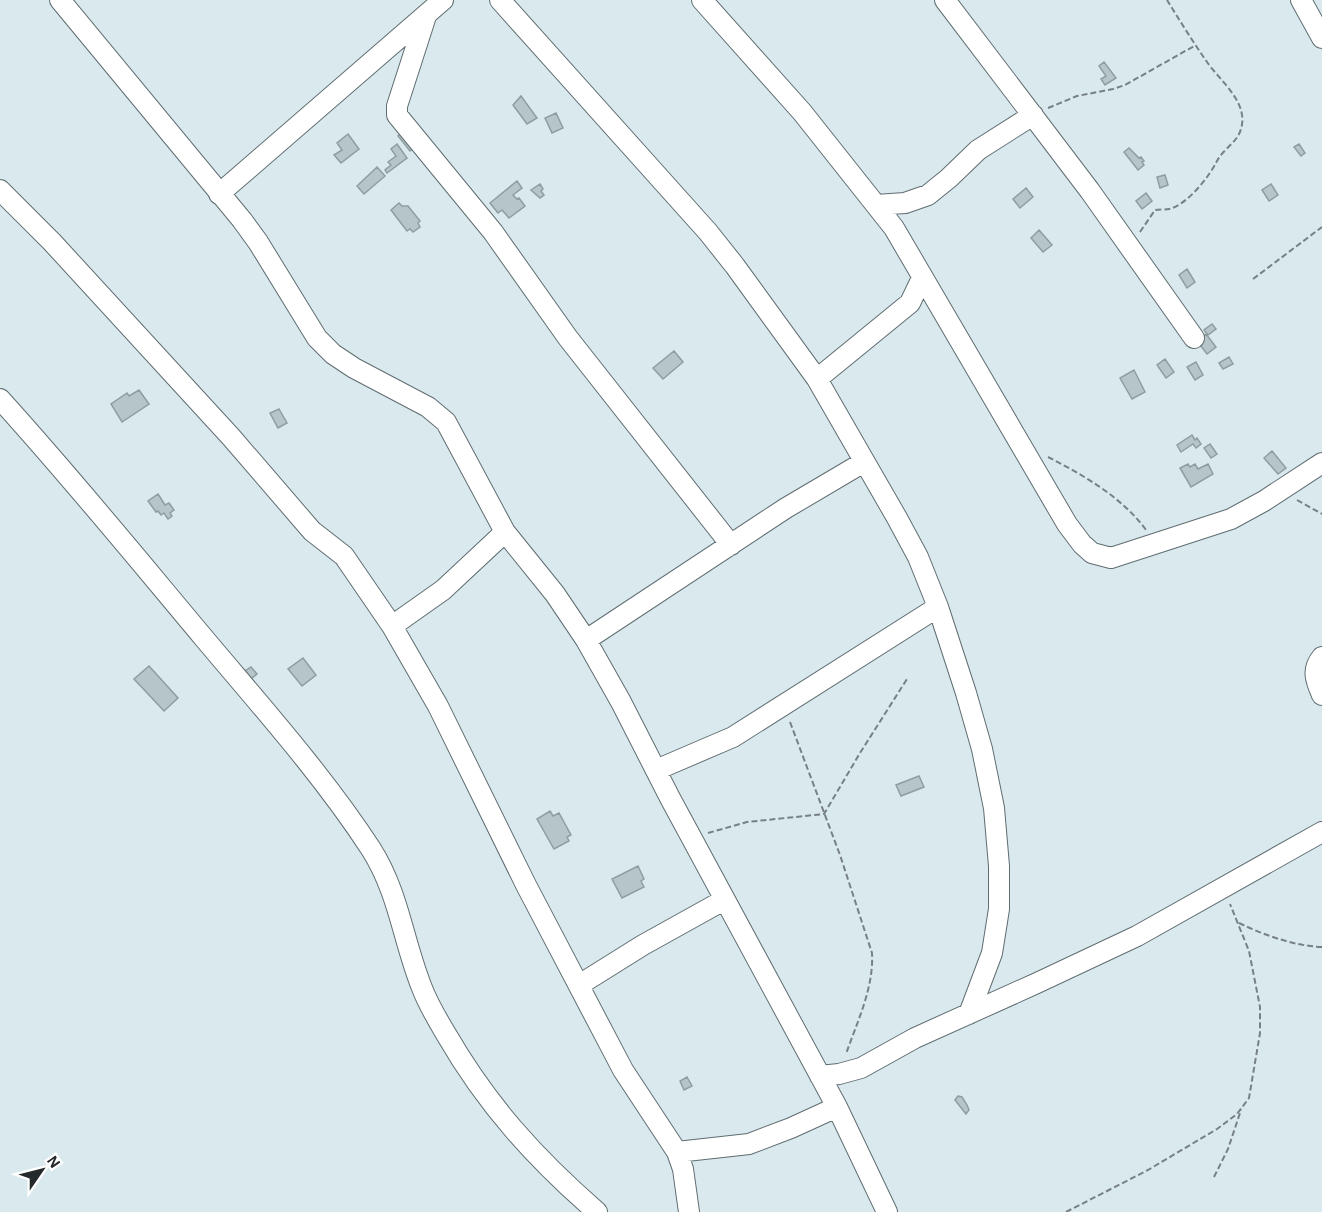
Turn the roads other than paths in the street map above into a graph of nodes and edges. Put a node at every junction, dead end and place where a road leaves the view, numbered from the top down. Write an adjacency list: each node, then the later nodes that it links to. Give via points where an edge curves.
1 (60, 0): 11 (street)
2 (443, 0): 7 (street)
3 (500, 0): 15 (street, via 708,232)
4 (702, 0): 12 (street, via 802,112)
5 (1301, 0): 8 (street)
6 (947, 1): 9 (street)
7 (426, 16): 11 (street); 20 (street, via 397,115 494,231 568,338)
8 (1322, 38)
9 (1033, 115): 12 (street, via 978,150 928,195 905,203); 14 (street)
10 (0, 190): 22 (street, via 231,437 312,531 344,556)
11 (219, 194): 19 (street, via 258,242 317,338 354,368 428,407 446,422)
12 (876, 205): 13 (street)
13 (922, 278): 15 (street, via 910,303); 18 (street, via 1068,524 1082,544 1096,555 1111,558 1231,519)
14 (1194, 338)
15 (817, 379): 17 (street)
16 (0, 399): 35 (street, via 313,770 387,878 422,991 458,1055 512,1130)
17 (864, 462): 20 (street); 21 (street, via 918,557)
18 (1322, 463)
19 (505, 532): 22 (street, via 443,590); 23 (street)
20 (731, 545): 23 (street)
21 (938, 608): 26 (street, via 733,737); 30 (street, via 982,749 999,866 999,909 992,954)
22 (392, 626): 29 (street, via 438,706)
23 (586, 640): 26 (street)
24 (1322, 657): 25 (street, via 1315,678)
25 (1322, 695)
26 (656, 770): 28 (street)
27 (1321, 832): 30 (street, via 1137,936)
28 (724, 900): 29 (street); 31 (street)
29 (579, 985): 33 (street, via 627,1077)
30 (969, 1014): 31 (street, via 861,1068)
31 (830, 1075): 32 (street)
32 (837, 1107): 33 (street, via 749,1144); 36 (street)
33 (677, 1152): 34 (street, via 683,1170)
34 (686, 1210)
35 (597, 1212)
36 (887, 1212)

